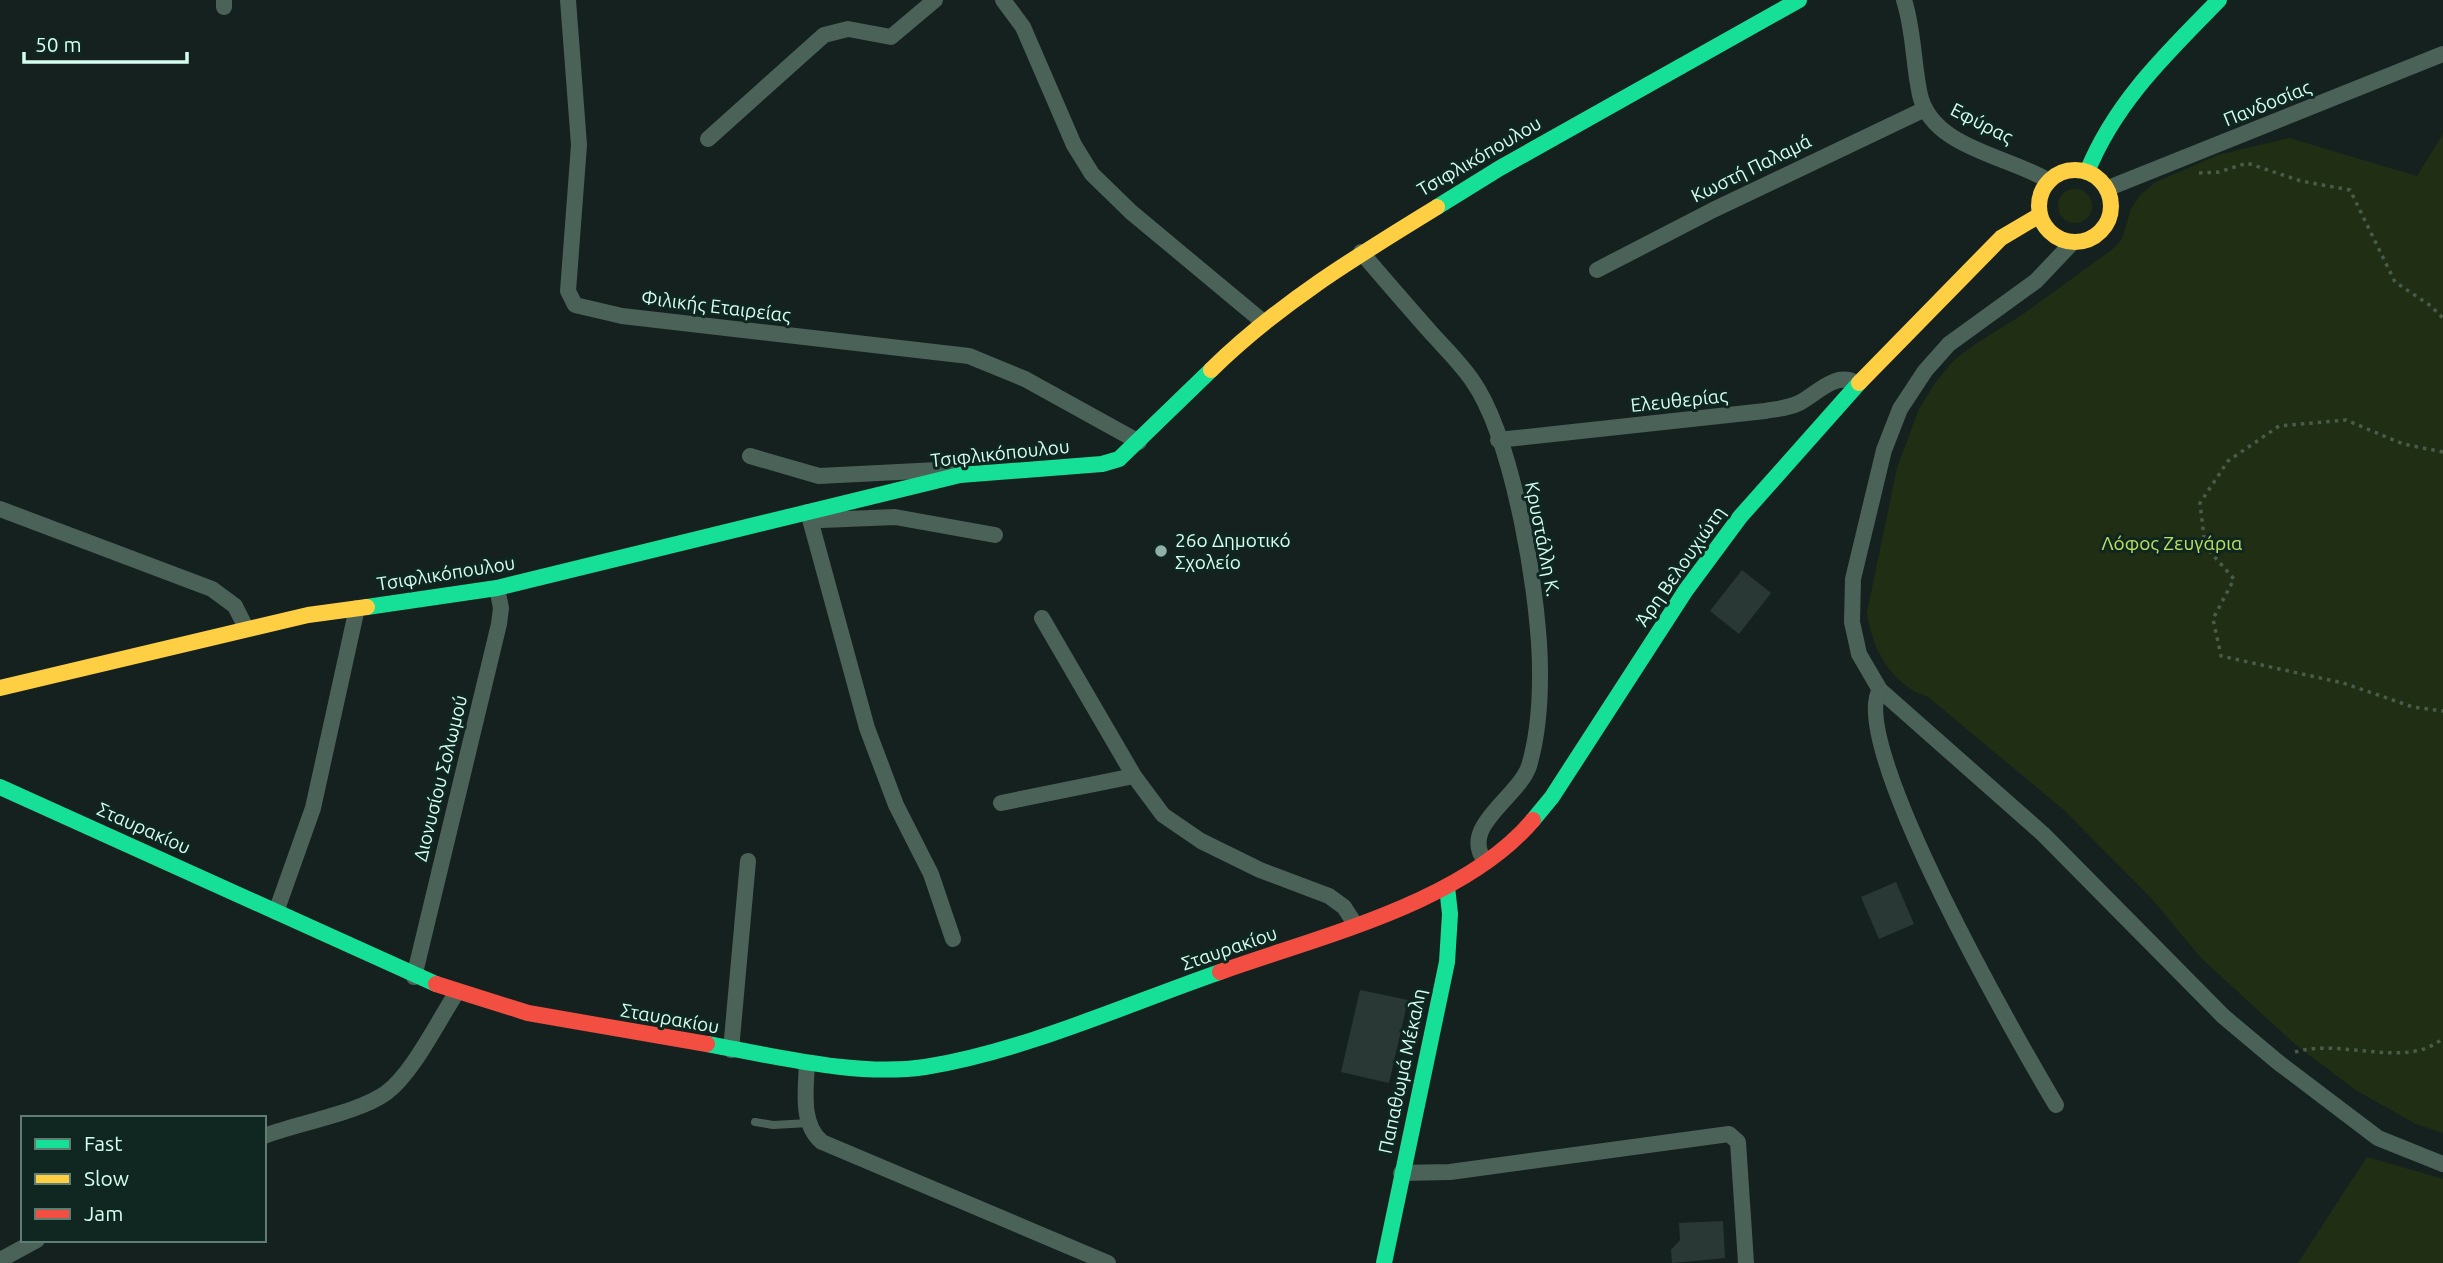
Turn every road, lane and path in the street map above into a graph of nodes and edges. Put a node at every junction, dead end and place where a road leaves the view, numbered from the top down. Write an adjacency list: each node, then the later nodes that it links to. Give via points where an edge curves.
1 (568, 0): 22 (street, Φιλικής Εταιρείας, via 579,145 568,291 575,304 622,316 969,356 1025,379)
2 (935, 0): 9 (street, via 891,37 848,29 824,34)
3 (1003, 0): 19 (street, via 1027,36 1074,145 1092,174 1130,212)
4 (1799, 0): 16 (street, Τσιφλικόπουλου, via 1500,168)
5 (1904, 0): 8 (street, Εφύρας)
6 (2219, 0): 10 (street, via 2128,95 2102,131)
7 (2443, 54): 13 (street, Πανδοσίας)
8 (1925, 109): 12 (street, Εφύρας, via 1949,134); 17 (street, Κωστή Παλαμά)
9 (708, 139)
10 (2087, 172): 12 (street, via 2071,171); 13 (street)
11 (2194, 173): 18 (path, via 2219,172 2247,163 2301,181 2350,190 2395,282)
12 (2049, 181): 14 (street, via 2040,197)
13 (2106, 189): 15 (street, via 2111,207 2105,225 2092,238)
14 (2040, 215): 15 (street, via 2056,236); 20 (street, Άρη Βελουχιώτη, via 2001,238)
15 (2073, 242): 34 (street, via 2036,281 1949,344 1900,409 1872,496 1852,595 1856,645)
16 (1362, 252): 19 (street, Τσιφλικόπουλου); 21 (street, Κρυστάλλη Κ., via 1472,379)
17 (1597, 270)
18 (2443, 318)
19 (1262, 321): 22 (street, Τσιφλικόπουλου)
20 (1856, 383): 21 (street, Ελευθερίας, via 1838,380 1799,404 1765,411); 40 (street, Άρη Βελουχιώτη, via 1709,557 1539,814)
21 (1498, 440): 40 (street, Κρυστάλλη Κ., via 1525,539 1540,677 1528,766 1518,787 1478,837)
22 (1139, 442): 25 (street, Τσιφλικόπουλου, via 1119,459 1102,464)
23 (2443, 452): 35 (path, via 2403,444 2346,420 2279,426 2228,461 2200,503 2206,547 2234,579 2213,619 2221,656 2343,683 2413,707)
24 (750, 456): 25 (street, via 819,475 951,469)
25 (974, 473): 27 (street, Τσιφλικόπουλου)
26 (0, 509): 32 (street, via 212,589 235,606)
27 (808, 512): 28 (street, via 822,520 895,517); 29 (street, Τσιφλικόπουλου); 44 (street, via 867,727 896,805 931,874)
28 (995, 535)
29 (498, 588): 30 (street, Τσιφλικόπουλου); 45 (street, Διονυσίου Σολωμού, via 499,624)
30 (358, 608): 32 (street, Τσιφλικόπουλου); 42 (street, via 313,808)
31 (1042, 618): 36 (street)
32 (246, 628): 33 (street, Τσιφλικόπουλου)
33 (0, 688)
34 (1880, 690): 50 (street, via 2043,834 2191,986); 51 (street, via 1875,706 1877,727 1912,826 1987,985)
35 (2443, 712)
36 (1134, 776): 38 (street); 43 (street, via 1158,811 1176,826 1260,870 1329,896 1344,907)
37 (0, 788): 42 (street, Σταυρακίου)
38 (1001, 803)
39 (748, 861): 48 (street)
40 (1486, 862): 41 (street, Άρη Βελουχιώτη)
41 (1447, 887): 43 (street, Άρη Βελουχιώτη); 56 (street, Παπαθωμά Μέκαλη, via 1447,962)
42 (276, 912): 45 (street, Σταυρακίου)
43 (1355, 925): 49 (street, Σταυρακίου, via 971,1057 896,1069)
44 (953, 939)
45 (414, 977): 46 (street, Σταυρακίου)
46 (457, 992): 48 (street, Σταυρακίου, via 528,1013); 54 (street, via 389,1091)
47 (2443, 1038): 50 (path, via 2418,1052 2328,1047 2297,1051)
48 (731, 1051): 49 (street, Σταυρακίου)
49 (807, 1063): 53 (street)
50 (2279, 1063): 55 (street, via 2378,1138)
51 (2056, 1105)
52 (755, 1122): 53 (lane)
53 (809, 1123): 59 (street, via 822,1142)
54 (266, 1135)
55 (2443, 1164)
56 (1401, 1173): 60 (street, Παπαθωμά Μέκαλη); 61 (street, via 1450,1172 1729,1134 1738,1142)
57 (33, 1242): 58 (street)
58 (0, 1260)
59 (1108, 1263)
60 (1384, 1263)
61 (1746, 1263)

